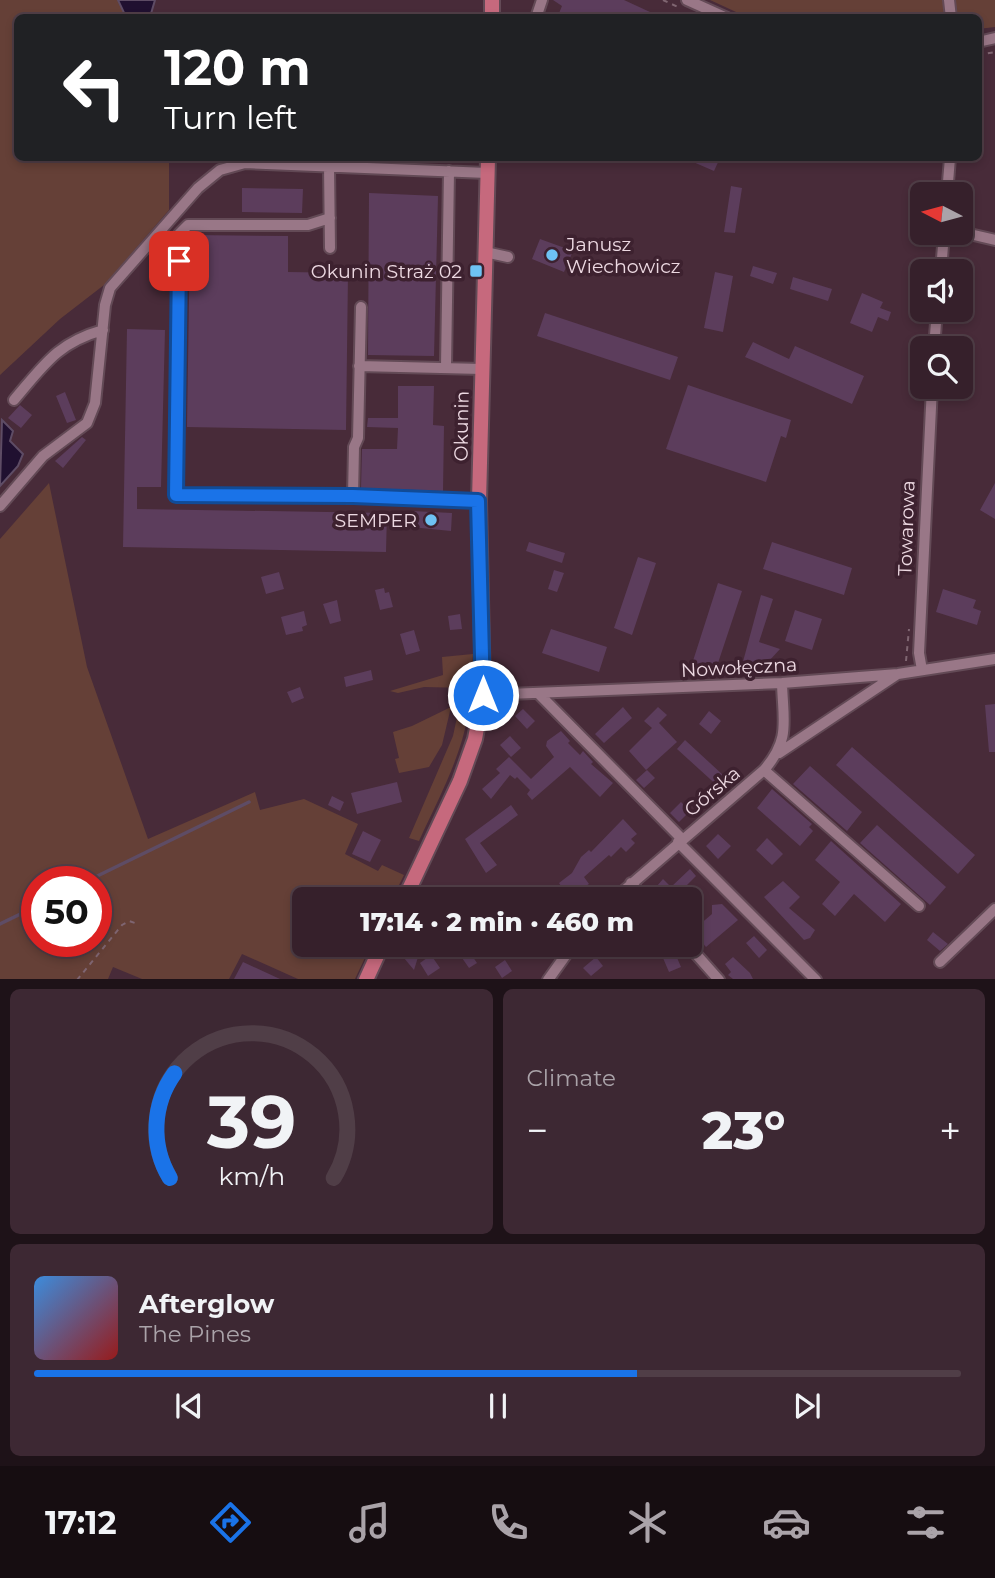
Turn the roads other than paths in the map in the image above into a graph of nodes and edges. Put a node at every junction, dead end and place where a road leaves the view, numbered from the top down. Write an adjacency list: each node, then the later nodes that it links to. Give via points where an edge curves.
1 (687, 0): 2 (street)
2 (718, 14)
3 (950, 161): 7 (street)
4 (487, 165): 6 (street); 12 (main road, Okunin)
5 (329, 166): 6 (street); 8 (street); 15 (street, via 245,163 220,170 198,188 110,288)
6 (449, 171): 17 (street)
7 (948, 182)
8 (330, 218): 11 (street); 21 (street, via 308,225 188,225 179,234 176,495)
9 (973, 235): 10 (street)
10 (995, 240)
11 (330, 248)
12 (485, 252): 13 (street); 18 (main road, Okunin)
13 (508, 257)
14 (360, 307): 16 (street)
15 (103, 330): 20 (street, via 77,337 60,348); 23 (street, via 95,403 87,423 43,456)
16 (359, 366): 17 (street); 21 (street)
17 (446, 367): 18 (street)
18 (482, 369): 22 (main road, Okunin)
19 (931, 399): 25 (street, Towarowa, via 919,653)
20 (14, 400)
21 (353, 496): 22 (street)
22 (478, 501): 28 (main road, Okunin)
23 (0, 506)
24 (995, 659): 25 (street, Nowołęczna)
25 (922, 670): 26 (street, Nowołęczna)
26 (898, 674): 27 (street, Nowołęczna); 30 (street, Górska)
27 (782, 683): 29 (street, Nowołęczna); 30 (street, via 785,729)
28 (483, 695): 29 (street, Nowołęczna); 34 (main road, Okunin, via 475,739 460,781)
29 (540, 695): 32 (street)
30 (779, 753): 31 (street, Górska)
31 (764, 770): 32 (street, Górska); 37 (street)
32 (680, 841): 33 (street, Górska); 46 (street)
33 (631, 883): 35 (street, Górska); 36 (street)
34 (410, 887)
35 (627, 887)
36 (635, 887)
37 (919, 906)
38 (995, 909): 42 (street)
39 (376, 957): 43 (main road)
40 (564, 957): 44 (street)
41 (699, 957): 45 (street)
42 (940, 962)
43 (366, 979)
44 (548, 979)
45 (719, 979)
46 (817, 979)

